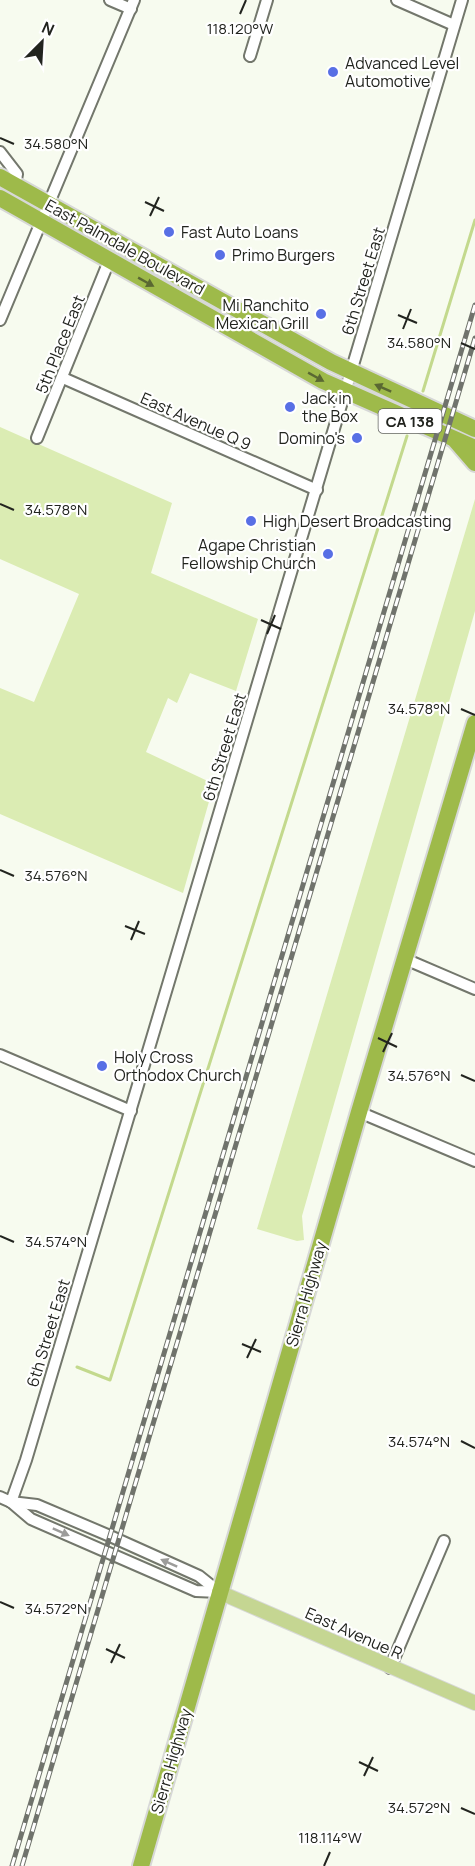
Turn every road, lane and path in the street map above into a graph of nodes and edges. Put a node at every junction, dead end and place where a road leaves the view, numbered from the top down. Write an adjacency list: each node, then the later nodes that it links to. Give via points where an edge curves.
1 (110, 0): 5 (street)
2 (267, 0): 7 (street)
3 (397, 0): 6 (street)
4 (462, 0): 6 (street, 6th Street East)
5 (133, 4): 12 (street)
6 (454, 25): 16 (street, 6th Street East)
7 (250, 56)
8 (0, 152): 10 (street, via 18,174)
9 (0, 177): 10 (highway, East Palmdale Boulevard / CA 138)
10 (15, 186): 12 (highway, East Palmdale Boulevard / CA 138)
11 (0, 198): 13 (highway, East Palmdale Boulevard / CA 138)
12 (48, 204): 13 (street); 16 (highway, East Palmdale Boulevard / CA 138)
13 (40, 221): 14 (highway, East Palmdale Boulevard / CA 138); 15 (street)
14 (109, 261): 17 (street, 5th Place East); 18 (highway, East Palmdale Boulevard / CA 138, one-way to 18)
15 (0, 320)
16 (351, 372): 18 (street, 6th Street East); 19 (highway, East Palmdale Boulevard / CA 138, one-way to 16)
17 (63, 378): 20 (street, 5th Place East); 24 (street, East Avenue Q 9)
18 (345, 392): 21 (highway, East Palmdale Boulevard / CA 138); 24 (street, 6th Street East)
19 (475, 429)
20 (37, 438)
21 (456, 440): 22 (highway, East Palmdale Boulevard / CA 138); 23 (highway)
22 (475, 448)
23 (475, 464)
24 (316, 490): 29 (street, 6th Street East)
25 (475, 723): 26 (highway, Sierra Highway)
26 (405, 959): 27 (street); 30 (highway, Sierra Highway)
27 (475, 989)
28 (0, 1055): 29 (street)
29 (131, 1111): 33 (street, 6th Street East)
30 (359, 1112): 31 (street); 35 (highway, Sierra Highway)
31 (475, 1161)
32 (0, 1497): 33 (street, East Avenue R)
33 (11, 1502): 35 (street, East Avenue R, via 31,1519 165,1578 196,1591)
34 (444, 1541): 36 (street)
35 (219, 1592): 36 (main road, East Avenue R); 38 (highway, Sierra Highway)
36 (390, 1668): 37 (main road, East Avenue R)
37 (475, 1703)
38 (141, 1866)

